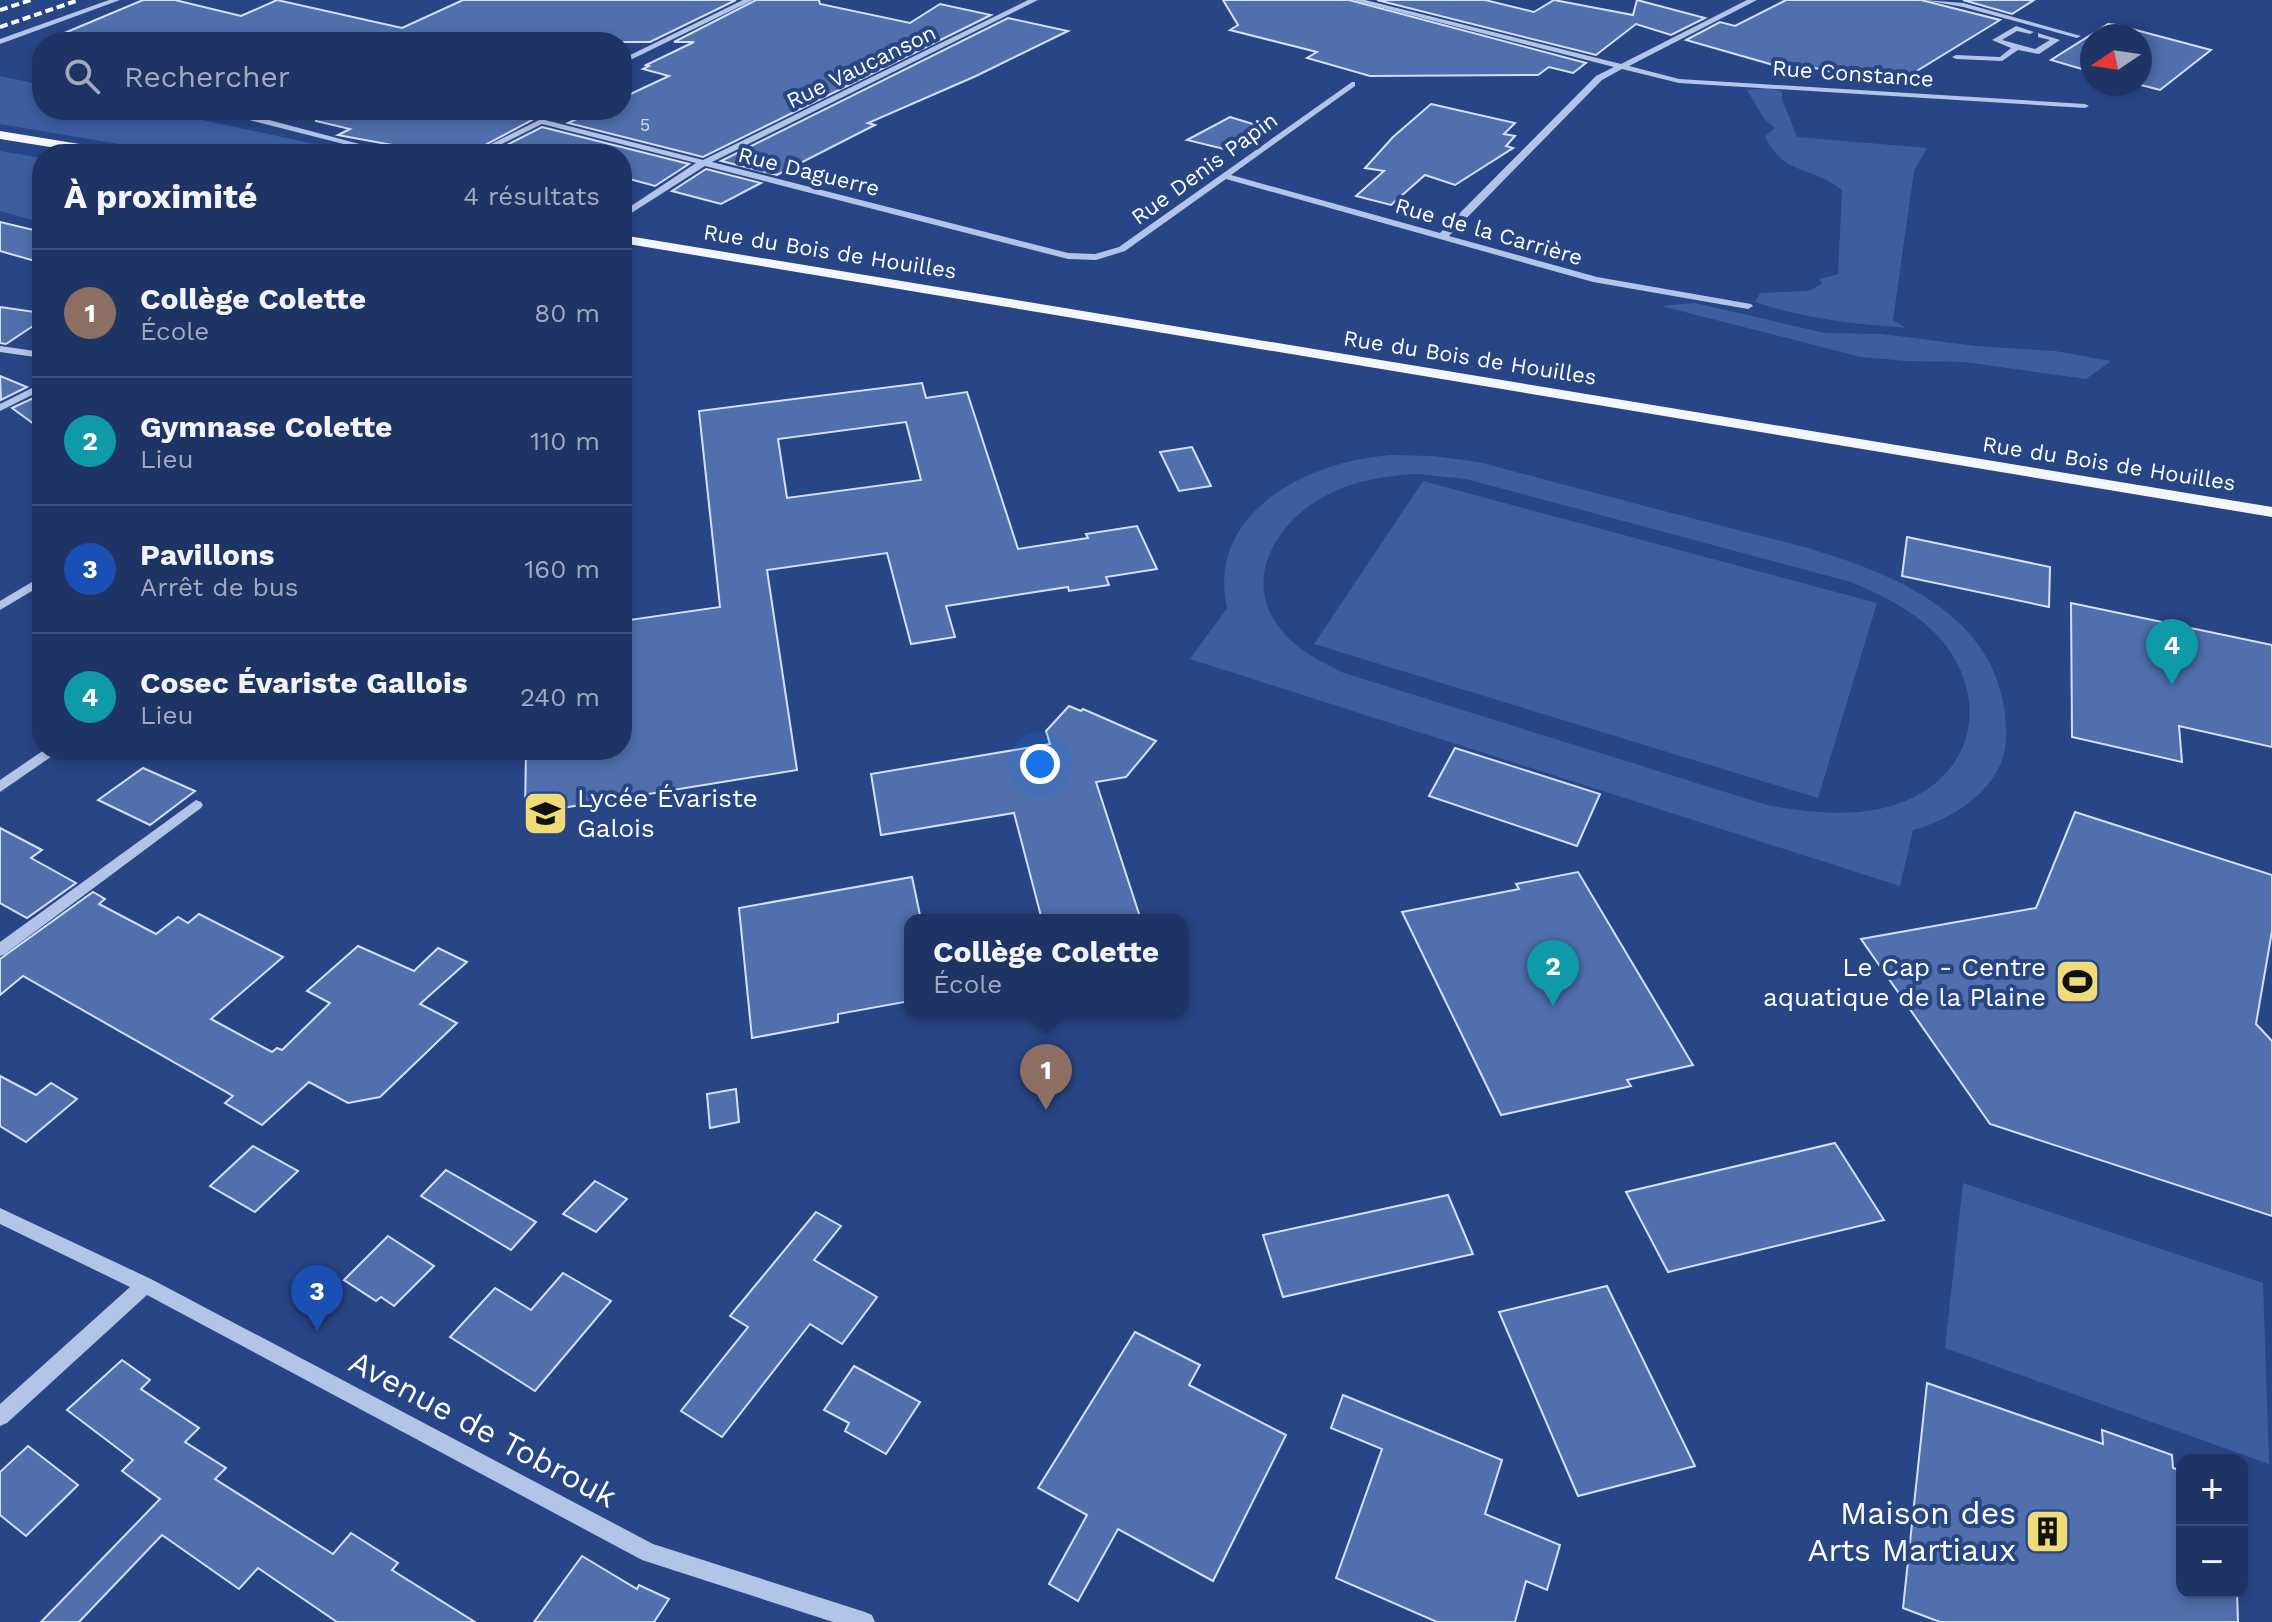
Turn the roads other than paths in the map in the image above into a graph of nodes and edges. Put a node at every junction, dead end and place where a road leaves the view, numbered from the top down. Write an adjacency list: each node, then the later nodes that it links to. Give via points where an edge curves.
1 (116, 0): 10 (street)
2 (749, 0): 12 (street)
3 (1034, 0): 25 (street, Rue Vaucanson)
4 (1356, 0): 14 (street, Rue Constance)
5 (1753, 0): 14 (street)
6 (1928, 0): 7 (street)
7 (2045, 28): 8 (street); 9 (street)
8 (2035, 33): 11 (street, via 2016,28 1996,40); 11 (street, via 2056,40 2036,52)
9 (2077, 36)
10 (0, 42)
11 (2017, 47): 13 (street, via 2002,59)
12 (632, 57)
13 (1956, 57)
14 (1621, 66): 16 (street, Rue Constance, via 1703,84); 28 (street, via 1599,78)
15 (1352, 84): 26 (street, Rue Denis Papin)
16 (2085, 106)
17 (260, 120): 21 (street)
18 (541, 121): 22 (street); 23 (street, Rue Daguerre)
19 (0, 135): 20 (main road)
20 (55, 144)
21 (354, 144)
22 (495, 144)
23 (630, 144)
24 (632, 145): 25 (street, Rue Daguerre)
25 (703, 163): 27 (street, Rue Vaucanson); 30 (street, Rue Daguerre)
26 (1223, 175): 28 (street, Rue de la Carrière); 30 (street, Rue Denis Papin, via 1122,249 1096,257)
27 (632, 210)
28 (1443, 236): 31 (street, Rue de la Carrière, via 1596,280)
29 (632, 241): 36 (main road, Rue du Bois de Houilles)
30 (1068, 256)
31 (1748, 306)
32 (0, 349): 33 (street)
33 (32, 354)
34 (32, 391): 35 (street)
35 (0, 408)
36 (2272, 512)
37 (32, 586): 38 (street)
38 (0, 606)
39 (39, 760): 40 (street)
40 (0, 787)
41 (196, 805): 42 (street)
42 (0, 950)
43 (0, 1216): 44 (street, Avenue de Tobrouk)
44 (145, 1285): 45 (street); 46 (street, Avenue de Tobrouk, via 649,1553)
45 (0, 1417)
46 (865, 1622)

